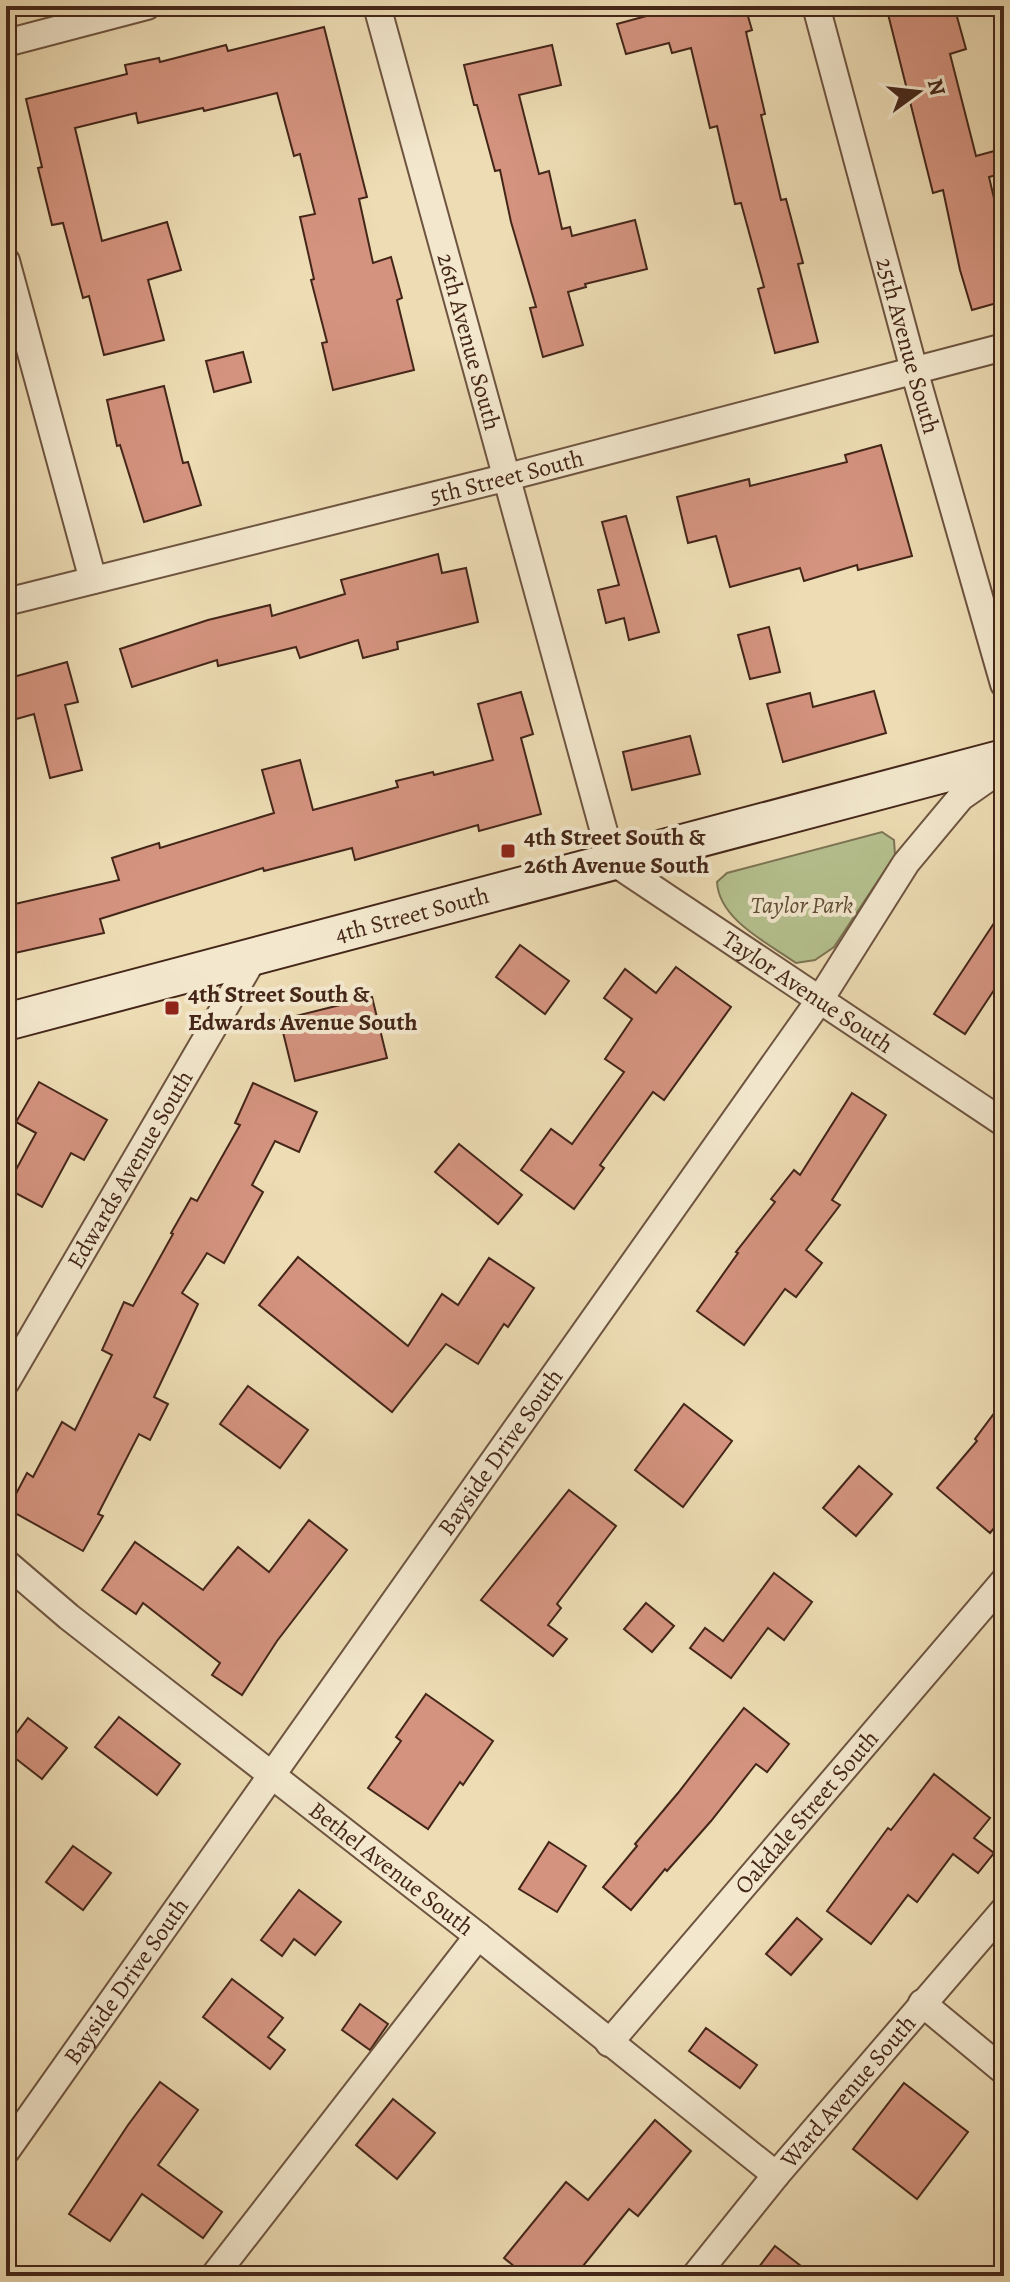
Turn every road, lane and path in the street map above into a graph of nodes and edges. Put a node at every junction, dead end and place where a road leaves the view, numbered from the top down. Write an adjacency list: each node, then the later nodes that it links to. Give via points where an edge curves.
1 (147, 6): 4 (street)
2 (377, 6): 8 (street, 26th Avenue South)
3 (816, 6): 7 (street, 25th Avenue South)
4 (6, 43)
5 (6, 261): 9 (street)
6 (1004, 347): 7 (street, 5th Street South)
7 (914, 370): 8 (street, 5th Street South); 11 (street, 25th Avenue South)
8 (508, 477): 9 (street, 5th Street South); 14 (street, 26th Avenue South)
9 (93, 580): 10 (street, 5th Street South)
10 (6, 602)
11 (1004, 684)
12 (1004, 758): 14 (street, 4th Street South)
13 (1004, 767): 16 (street, Bayside Drive South, via 961,797 906,863)
14 (612, 861): 15 (street, 4th Street South); 16 (street, Taylor Avenue South)
15 (254, 957): 17 (street, 4th Street South); 19 (street, Edwards Avenue South)
16 (819, 1001): 18 (street, Taylor Avenue South); 22 (street, Bayside Drive South)
17 (11, 1028)
18 (1004, 1123)
19 (6, 1382)
20 (6, 1563): 22 (street, Bethel Avenue South)
21 (1004, 1581): 26 (street, Oakdale Street South)
22 (271, 1776): 24 (street, Bethel Avenue South); 28 (street, Bayside Drive South)
23 (1004, 1910): 25 (street, Ward Avenue South)
24 (478, 1936): 26 (street, Bethel Avenue South); 30 (street)
25 (922, 2003): 27 (street); 29 (street, Ward Avenue South)
26 (609, 2043): 29 (street, Bethel Avenue South)
27 (1004, 2071)
28 (6, 2151)
29 (776, 2175): 31 (street, Ward Avenue South)
30 (214, 2276)
31 (695, 2276)

